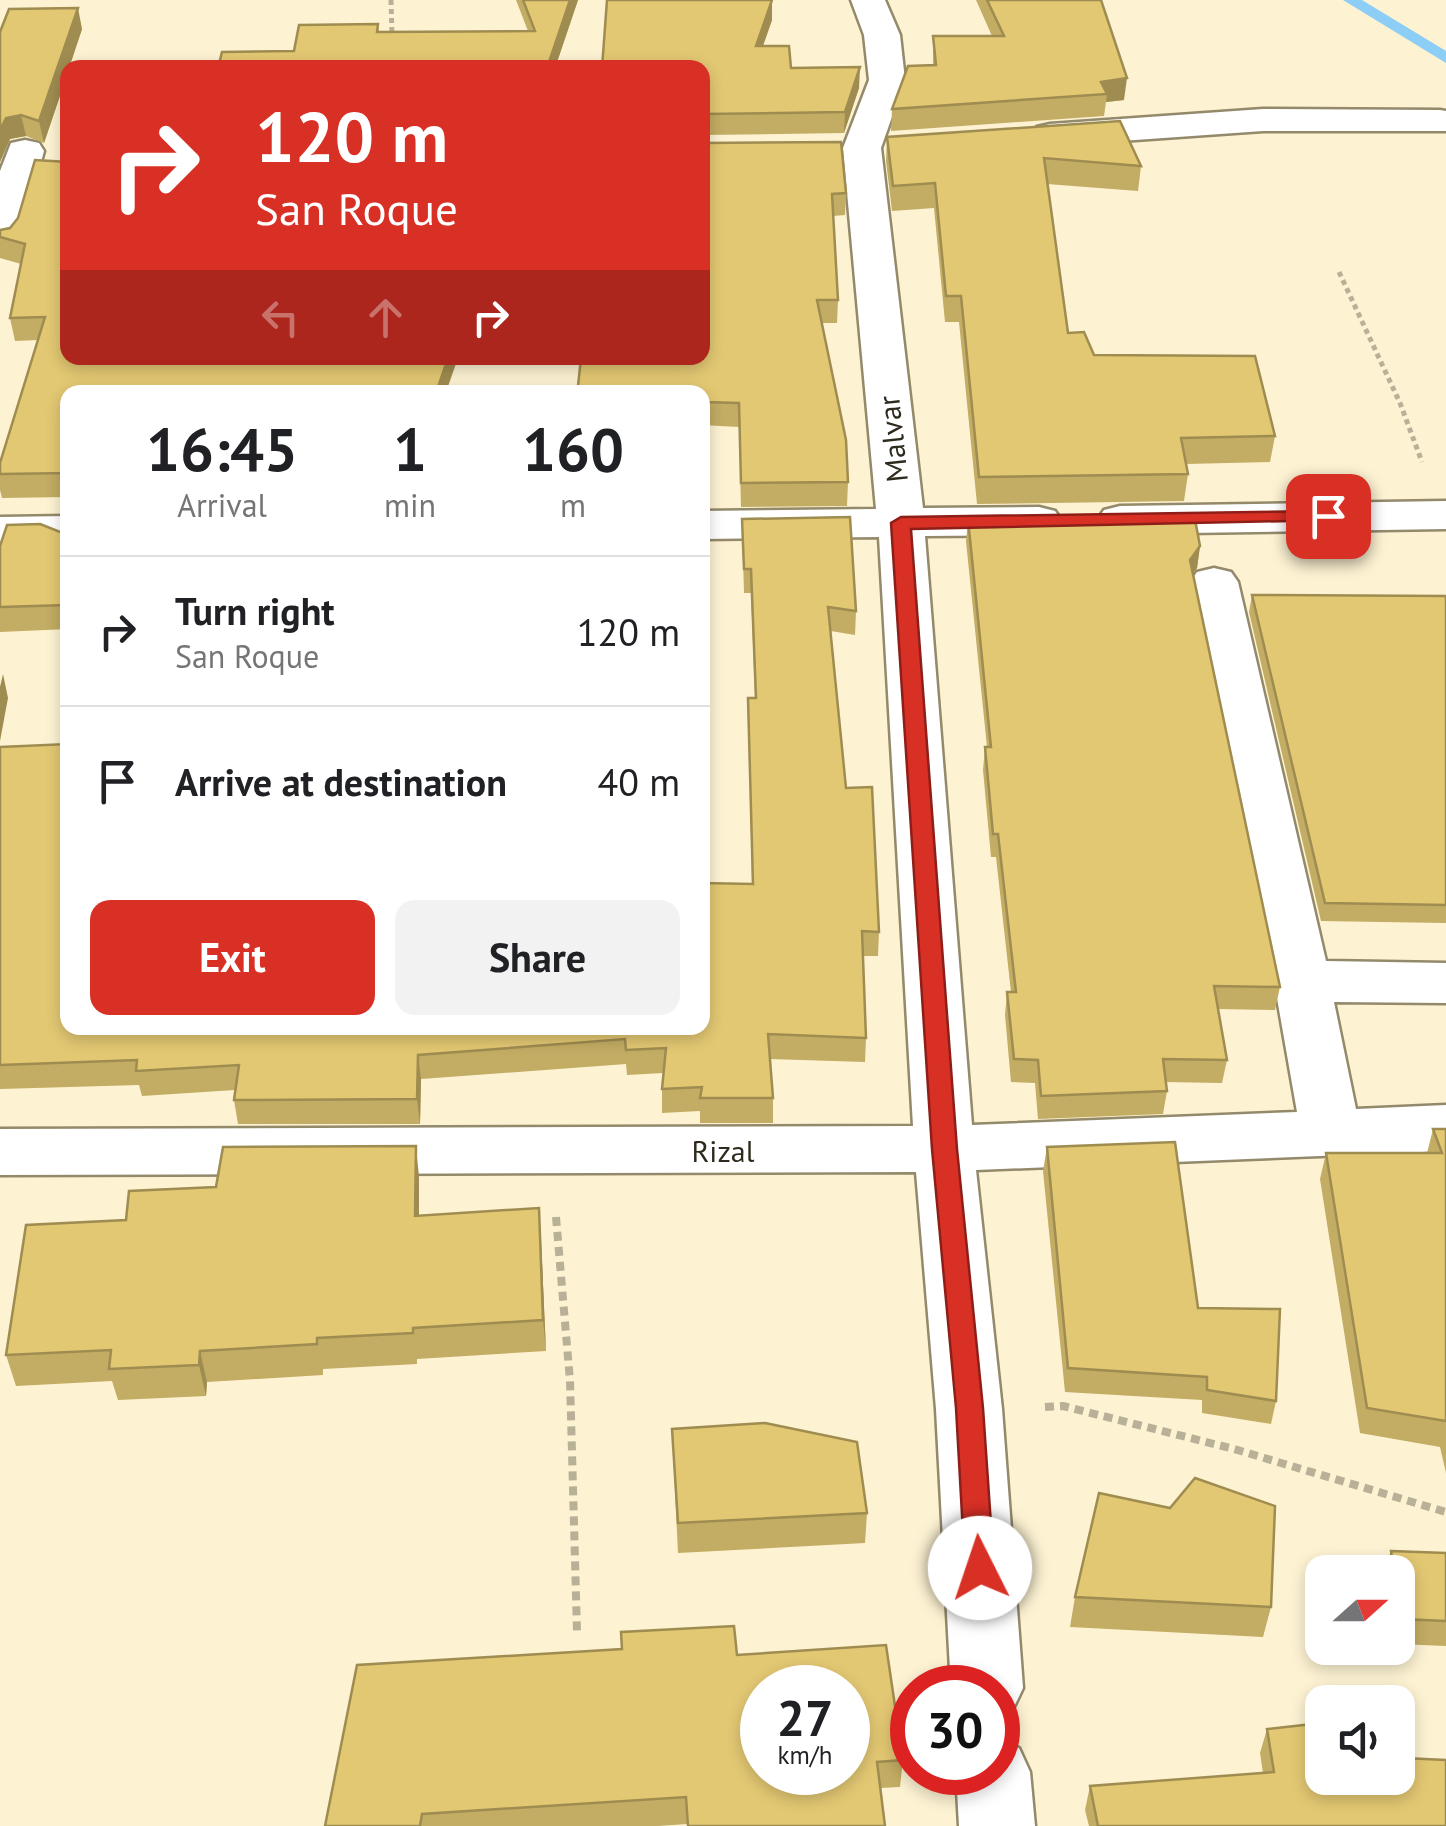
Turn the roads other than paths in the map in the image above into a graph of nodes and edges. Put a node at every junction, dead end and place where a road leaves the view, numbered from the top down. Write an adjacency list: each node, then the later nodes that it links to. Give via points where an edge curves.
1 (868, 0): 8 (street, Malvar, via 882,35 887,80 862,148)
2 (1440, 121): 3 (street, via 1263,120)
3 (1014, 137)
4 (12, 151): 5 (street); 6 (street)
5 (60, 152)
6 (0, 238)
7 (1444, 514): 8 (street)
8 (901, 523): 9 (street); 17 (street, Malvar)
9 (710, 525)
10 (60, 530): 11 (street)
11 (0, 531)
12 (1214, 582): 13 (street)
13 (1302, 980): 14 (street); 16 (street)
14 (1446, 983)
15 (1446, 1128): 16 (street, Rizal)
16 (1330, 1130): 17 (street, Rizal)
17 (944, 1149): 18 (street, Rizal); 19 (street, Malvar)
18 (0, 1152)
19 (986, 1665)
20 (994, 1795): 21 (street)
21 (996, 1826)

